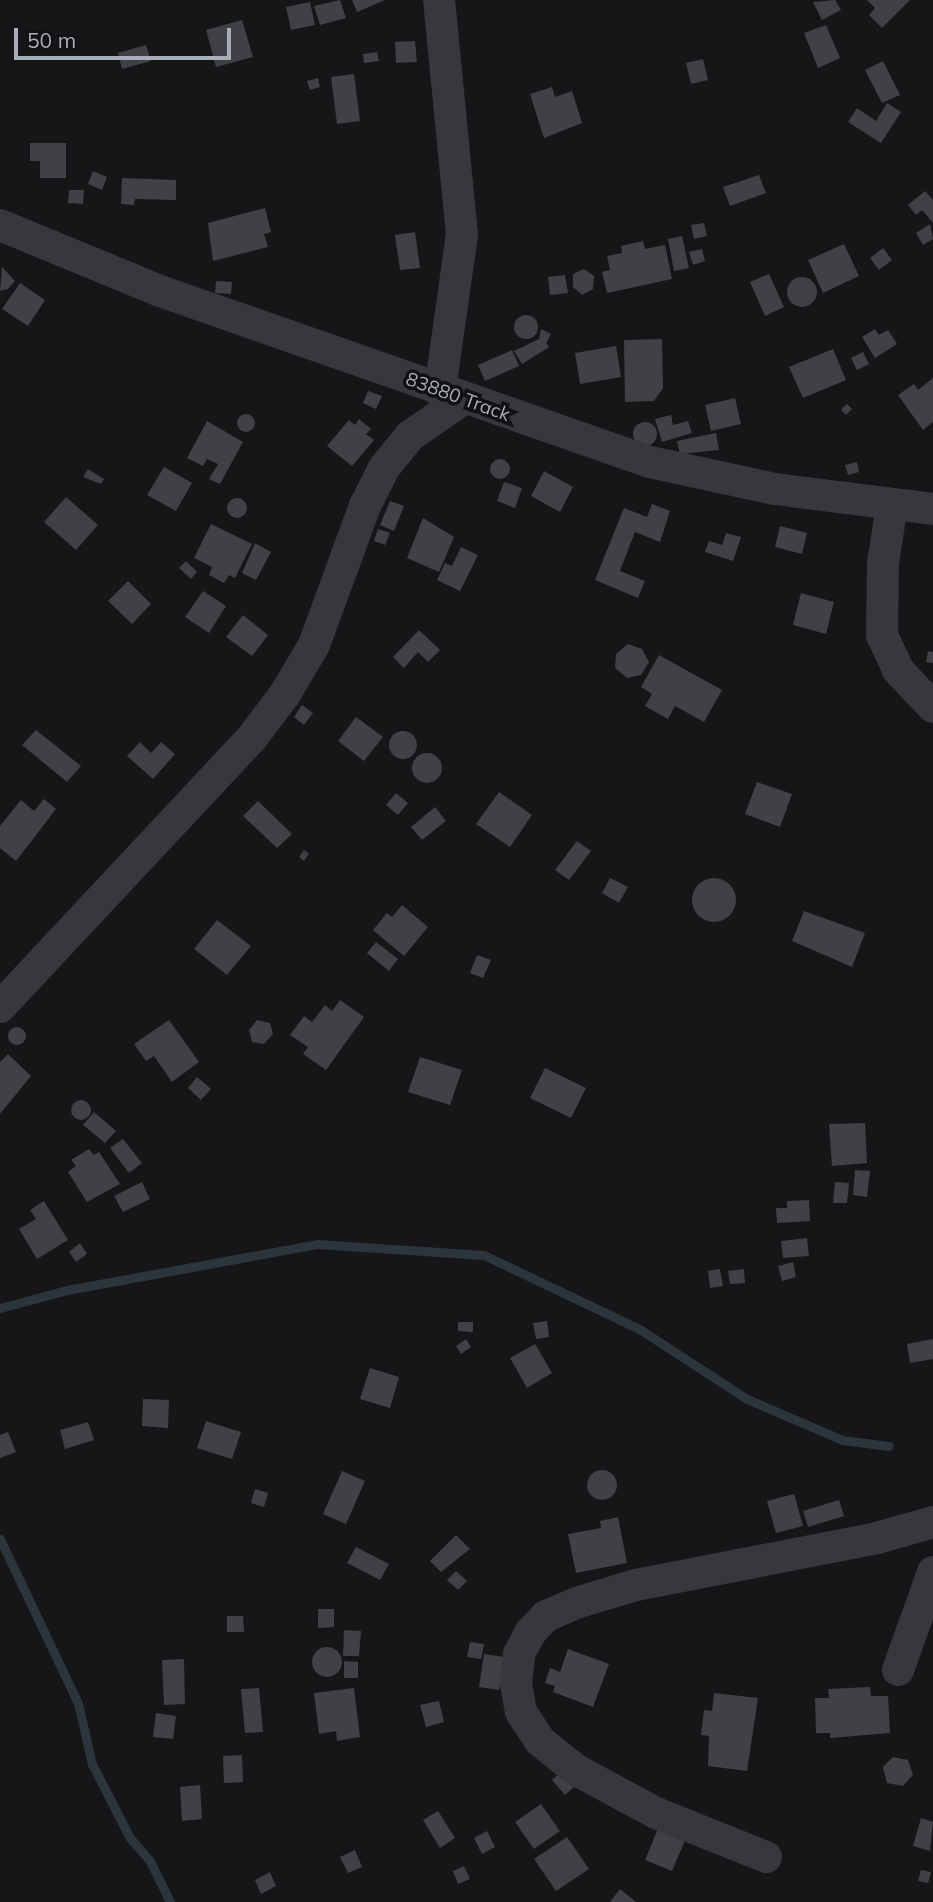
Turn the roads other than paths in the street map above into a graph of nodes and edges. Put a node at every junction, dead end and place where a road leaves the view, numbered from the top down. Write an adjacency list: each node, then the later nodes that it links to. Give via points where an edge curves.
1 (439, 0): 3 (street, via 462,234)
2 (0, 225): 3 (street, 83880 Track, via 160,291)
3 (451, 395): 4 (street, 83880 Track, via 674,468 775,489); 7 (street, via 384,468 365,506 314,645 271,712)
4 (892, 505): 5 (street, 83880 Track); 6 (street, via 883,563 882,635 898,670)
5 (933, 509)
6 (933, 707)
7 (0, 1007)
8 (933, 1522): 11 (street, via 877,1538 636,1585 566,1607 546,1616 519,1654 516,1684 521,1712 540,1741 576,1770 645,1807)
9 (933, 1572): 10 (street)
10 (898, 1670)
11 (766, 1857)

